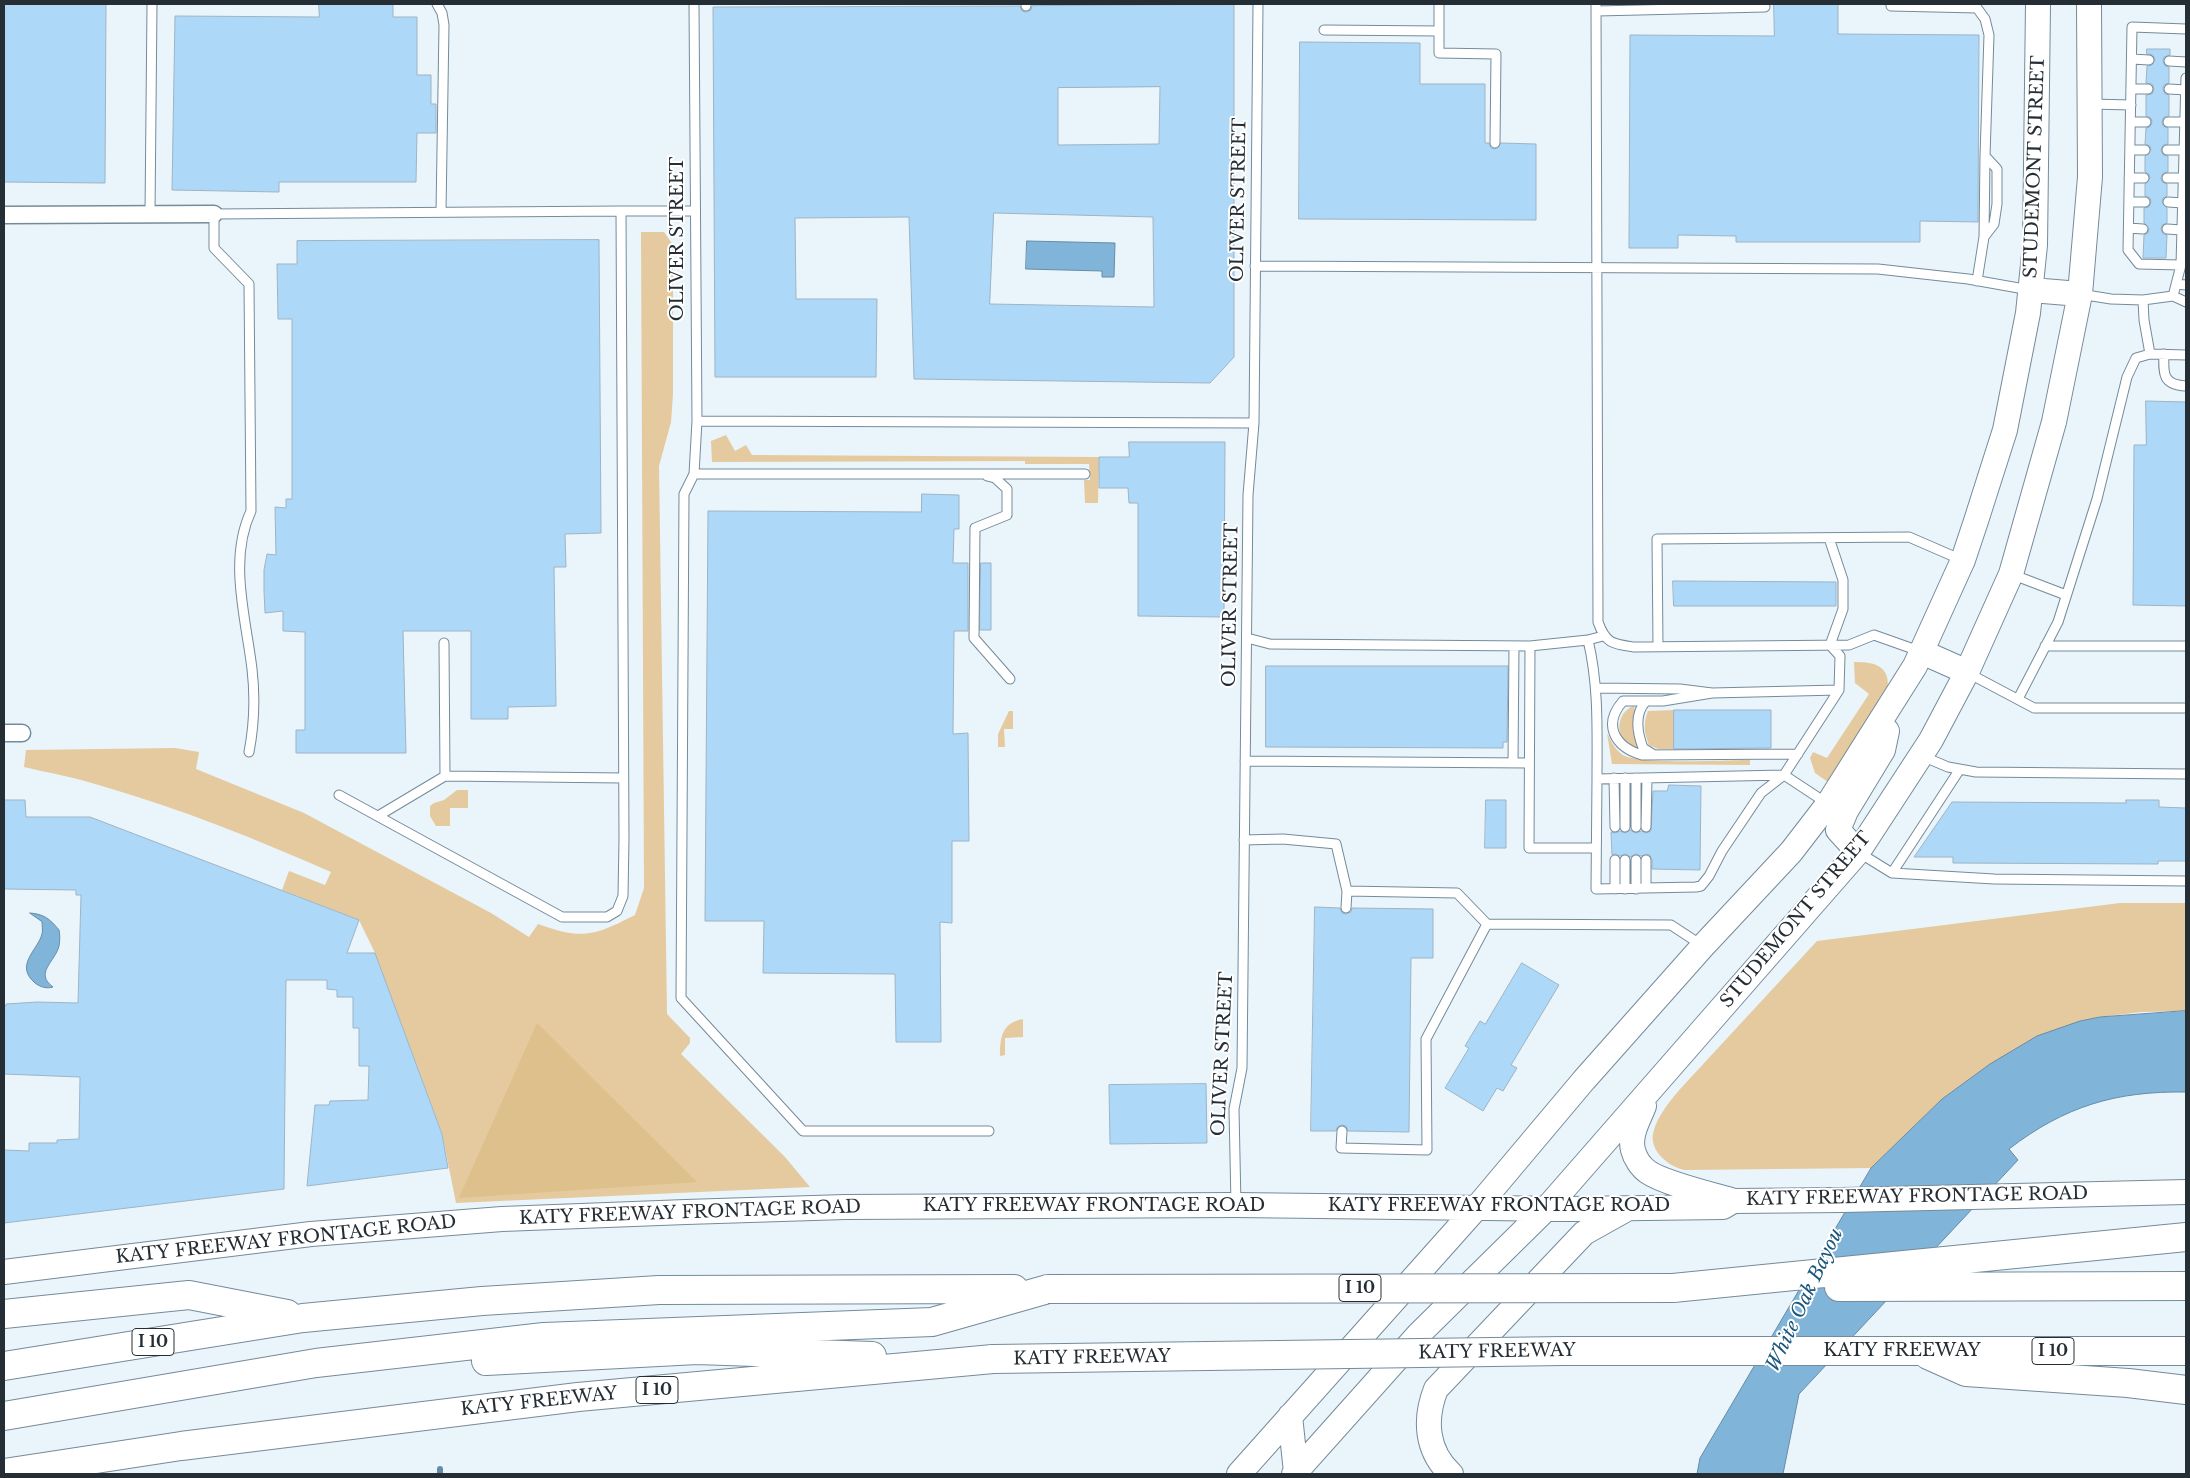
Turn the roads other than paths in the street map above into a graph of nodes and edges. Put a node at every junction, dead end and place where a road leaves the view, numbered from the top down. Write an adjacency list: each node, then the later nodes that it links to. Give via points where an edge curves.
1 (152, 4): 45 (lane)
2 (437, 4): 44 (lane, via 444,25)
3 (694, 4): 43 (lane, OLIVER STREET)
4 (1258, 4): 53 (lane, OLIVER STREET)
5 (1439, 4): 13 (lane)
6 (1891, 4): 55 (lane, via 1977,8 1985,19 1989,35 1985,156 1996,169 1997,204 1994,224 1984,237)
7 (2038, 4): 58 (main road, STUDEMONT STREET, via 2036,227)
8 (2090, 4): 23 (main road, STUDEMONT STREET)
9 (1596, 7): 10 (lane); 54 (lane)
10 (1765, 7)
11 (2186, 29): 14 (lane, via 2132,27)
12 (1324, 30): 13 (lane)
13 (1439, 31): 29 (lane, via 1439,53 1496,54)
14 (2132, 59): 15 (lane); 19 (lane)
15 (2149, 60)
16 (2169, 61): 17 (lane)
17 (2186, 62)
18 (2186, 78): 22 (lane)
19 (2131, 88): 20 (lane); 24 (lane)
20 (2148, 89)
21 (2169, 89): 22 (lane)
22 (2186, 90): 28 (lane)
23 (2088, 104): 24 (lane); 59 (main road, STUDEMONT STREET, via 2090,177)
24 (2131, 105): 25 (lane)
25 (2131, 122): 26 (lane); 30 (lane)
26 (2146, 122)
27 (2168, 122): 28 (lane)
28 (2185, 122): 33 (lane)
29 (1495, 143)
30 (2130, 150): 31 (lane); 34 (lane)
31 (2145, 150)
32 (2167, 150): 33 (lane)
33 (2185, 150): 37 (lane)
34 (2130, 178): 35 (lane); 38 (lane)
35 (2144, 178)
36 (2167, 178): 37 (lane)
37 (2184, 178): 41 (lane)
38 (2129, 202): 39 (lane); 48 (lane)
39 (2145, 202)
40 (2168, 202): 41 (lane)
41 (2183, 203): 51 (lane)
42 (621, 211): 43 (lane); 44 (lane); 110 (lane)
43 (694, 211): 68 (lane, OLIVER STREET)
44 (441, 212): 46 (lane)
45 (150, 214): 46 (street); 47 (street)
46 (214, 214): 99 (lane, via 214,248 249,284 251,511 246,522 239,570 252,671 253,732)
47 (4, 215)
48 (2129, 228): 49 (lane); 52 (lane, via 2128,250 2139,264)
49 (2143, 229)
50 (2167, 230): 51 (lane)
51 (2182, 230): 52 (lane)
52 (2181, 265): 56 (lane)
53 (1255, 266): 54 (lane); 69 (lane, OLIVER STREET)
54 (1598, 268): 55 (lane, via 1878,269); 77 (lane, via 1598,622)
55 (1977, 281): 58 (lane)
56 (2176, 284): 57 (lane); 60 (lane)
57 (2186, 284)
58 (2031, 290): 59 (main road); 74 (main road, STUDEMONT STREET, via 2004,430)
59 (2080, 294): 62 (lane); 75 (main road, STUDEMONT STREET, via 2054,422)
60 (2172, 296): 61 (lane); 62 (lane); 63 (lane)
61 (2186, 296)
62 (2143, 300): 64 (lane)
63 (2186, 302)
64 (2150, 354): 65 (lane); 76 (lane, via 2136,358 2127,377 2097,499)
65 (2164, 354): 66 (lane); 67 (lane, via 2164,370 2169,381 2173,385)
66 (2186, 354)
67 (2186, 386)
68 (696, 421): 69 (lane); 71 (lane, OLIVER STREET)
69 (1254, 423): 78 (lane, OLIVER STREET, via 1248,495)
70 (977, 473): 71 (lane); 72 (lane); 89 (lane, via 995,478 1007,489 1008,516 975,528 974,638)
71 (694, 474): 141 (lane, via 684,494 681,998 803,1131)
72 (1085, 474)
73 (1829, 538): 74 (lane, via 1908,537); 83 (lane, via 1657,539); 84 (lane, via 1843,580 1843,609)
74 (1963, 560): 87 (main road, STUDEMONT STREET)
75 (2011, 574): 76 (lane); 88 (main road, STUDEMONT STREET)
76 (2066, 595): 85 (lane, via 2058,622)
77 (1604, 636): 79 (lane); 83 (lane, via 1615,644)
78 (1247, 638): 81 (lane, via 1270,644); 103 (lane, OLIVER STREET)
79 (1588, 640): 82 (lane); 90 (lane)
80 (444, 643): 109 (lane)
81 (1514, 646): 82 (lane); 104 (lane)
82 (1530, 646): 105 (lane)
83 (1658, 646): 84 (lane)
84 (1830, 646): 87 (lane, via 1849,646 1874,635); 91 (lane, via 1840,656)
85 (2045, 646): 86 (lane); 93 (lane)
86 (2186, 646)
87 (1922, 652): 88 (main road); 94 (main road, STUDEMONT STREET)
88 (1968, 672): 93 (lane); 102 (main road, STUDEMONT STREET)
89 (1010, 679)
90 (1596, 688): 92 (lane, via 1680,688); 111 (lane)
91 (1839, 690): 92 (lane); 100 (lane)
92 (1712, 693): 95 (lane)
93 (2018, 699): 96 (lane, via 2034,708)
94 (1894, 700): 117 (main road, STUDEMONT STREET); 125 (main road, via 1883,750 1838,830)
95 (1646, 701): 101 (lane, via 1638,715 1638,730 1643,748); 101 (lane, via 1624,701 1614,715 1614,733 1621,745 1631,752)
96 (2186, 708)
97 (4, 733): 98 (street)
98 (22, 734)
99 (249, 752)
100 (1798, 754): 101 (lane); 108 (lane)
101 (1654, 755)
102 (1921, 756): 106 (lane); 125 (main road, STUDEMONT STREET)
103 (1245, 762): 104 (lane); 123 (lane, OLIVER STREET)
104 (1513, 762): 105 (lane)
105 (1530, 763): 124 (lane, via 1529,848)
106 (1960, 769): 107 (lane, via 1976,772); 130 (lane)
107 (2186, 774)
108 (1784, 775): 115 (lane); 117 (lane); 133 (lane, via 1761,793 1701,886)
109 (445, 776): 110 (lane); 118 (lane)
110 (624, 778): 118 (lane, via 623,896 617,911 607,917 562,917)
111 (1597, 778): 112 (lane); 124 (lane)
112 (1614, 778): 113 (lane); 119 (lane)
113 (1625, 778): 114 (lane); 120 (lane)
114 (1636, 778): 115 (lane); 121 (lane)
115 (1647, 778): 122 (lane)
116 (339, 795): 118 (lane)
117 (1828, 804): 139 (main road, STUDEMONT STREET, via 1791,852)
118 (378, 816)
119 (1615, 827)
120 (1625, 827)
121 (1636, 827)
122 (1646, 827)
123 (1244, 840): 136 (lane, via 1283,839 1336,844); 145 (lane, OLIVER STREET, via 1242,1068 1234,1109)
124 (1596, 848): 134 (lane, via 1596,888)
125 (1858, 852): 130 (lane); 140 (main road, STUDEMONT STREET)
126 (1615, 860): 134 (lane)
127 (1625, 860): 135 (lane)
128 (1636, 860): 132 (lane)
129 (1646, 860): 133 (lane)
130 (1892, 873): 131 (lane, via 1994,879)
131 (2186, 881)
132 (1636, 888): 133 (lane); 135 (lane)
133 (1646, 888)
134 (1615, 889): 135 (lane)
135 (1625, 889)
136 (1347, 890): 137 (lane); 138 (lane, via 1457,893)
137 (1346, 908)
138 (1487, 924): 139 (lane, via 1671,925); 142 (lane, via 1426,1039 1427,1150 1342,1148)
139 (1703, 946): 146 (main road, STUDEMONT STREET)
140 (1650, 1092): 144 (main road, via 1633,1132 1633,1150 1640,1165 1658,1177); 148 (main road, STUDEMONT STREET)
141 (989, 1131)
142 (1342, 1131)
143 (2186, 1192): 144 (main road, KATY FREEWAY FRONTAGE ROAD)
144 (1733, 1201): 147 (main road, KATY FREEWAY FRONTAGE ROAD, via 1723,1207)
145 (1236, 1205): 146 (main road, KATY FREEWAY FRONTAGE ROAD); 150 (main road, KATY FREEWAY FRONTAGE ROAD, via 845,1207 502,1219 311,1234)
146 (1478, 1206): 148 (main road, KATY FREEWAY FRONTAGE ROAD); 163 (main road, STUDEMONT STREET)
147 (1631, 1207): 148 (main road, KATY FREEWAY FRONTAGE ROAD); 167 (main road, via 1584,1233 1436,1388 1428,1431 1432,1448)
148 (1546, 1208): 166 (main road, STUDEMONT STREET, via 1419,1334)
149 (2186, 1237): 152 (highway)
150 (4, 1272)
151 (2186, 1286): 152 (highway, I 10)
152 (1673, 1288): 153 (highway, I 10, bridge)
153 (1048, 1289): 155 (highway, I 10, via 659,1290 482,1300); 160 (highway, via 932,1322 544,1337)
154 (4, 1314): 155 (highway, via 189,1295)
155 (308, 1317): 159 (highway, I 10)
156 (1920, 1351): 157 (highway, KATY FREEWAY / I 10); 158 (highway, KATY FREEWAY / I 10, bridge, via 1639,1350); 161 (highway, via 1966,1372)
157 (2186, 1351)
158 (993, 1359): 160 (highway, via 697,1350); 164 (highway, KATY FREEWAY / I 10, via 578,1397 321,1427)
159 (4, 1366)
160 (317, 1371): 162 (highway, via 124,1395)
161 (2186, 1390)
162 (4, 1416)
163 (1290, 1416): 165 (main road, STUDEMONT STREET); 166 (main road)
164 (4, 1474)
165 (1240, 1474)
166 (1296, 1474)
167 (1450, 1474)

